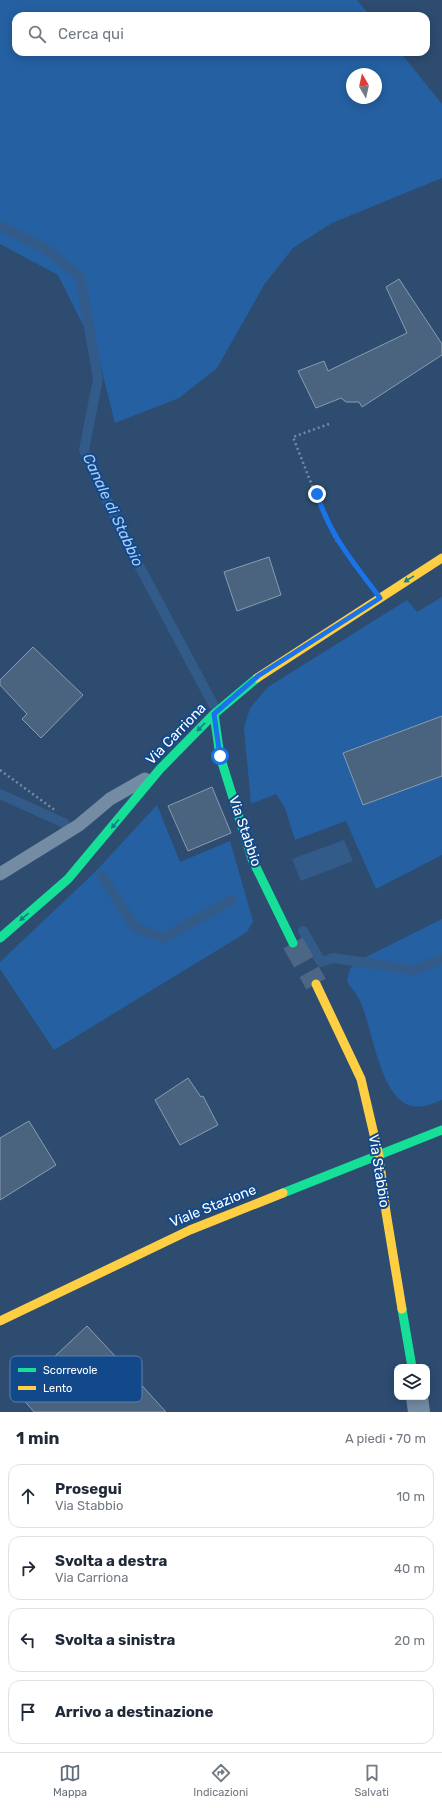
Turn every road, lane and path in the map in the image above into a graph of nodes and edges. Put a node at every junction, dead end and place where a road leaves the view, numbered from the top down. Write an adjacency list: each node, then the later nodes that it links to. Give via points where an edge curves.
1 (329, 424): 3 (path, via 293,437 336,540)
2 (442, 558): 3 (street, Via Carriona, one-way to 3)
3 (380, 598): 4 (street, Via Carriona, via 258,676)
4 (214, 714): 6 (street, Via Carriona, one-way to 6); 10 (street, Via Stabbio, via 220,756 252,859)
5 (0, 770): 7 (path)
6 (160, 770): 7 (lane, via 110,799); 9 (street, Via Carriona, one-way to 9, via 68,879)
7 (79, 825): 8 (lane)
8 (0, 874)
9 (0, 938)
10 (293, 943)
11 (316, 984): 13 (street, Via Stabbio, via 361,1079)
12 (442, 1130): 13 (street, Viale Stazione)
13 (379, 1156): 14 (street, Viale Stazione, via 190,1230); 15 (street, Via Stabbio)
14 (0, 1321)
15 (411, 1364)
16 (417, 1400): 17 (street)
17 (419, 1412)

